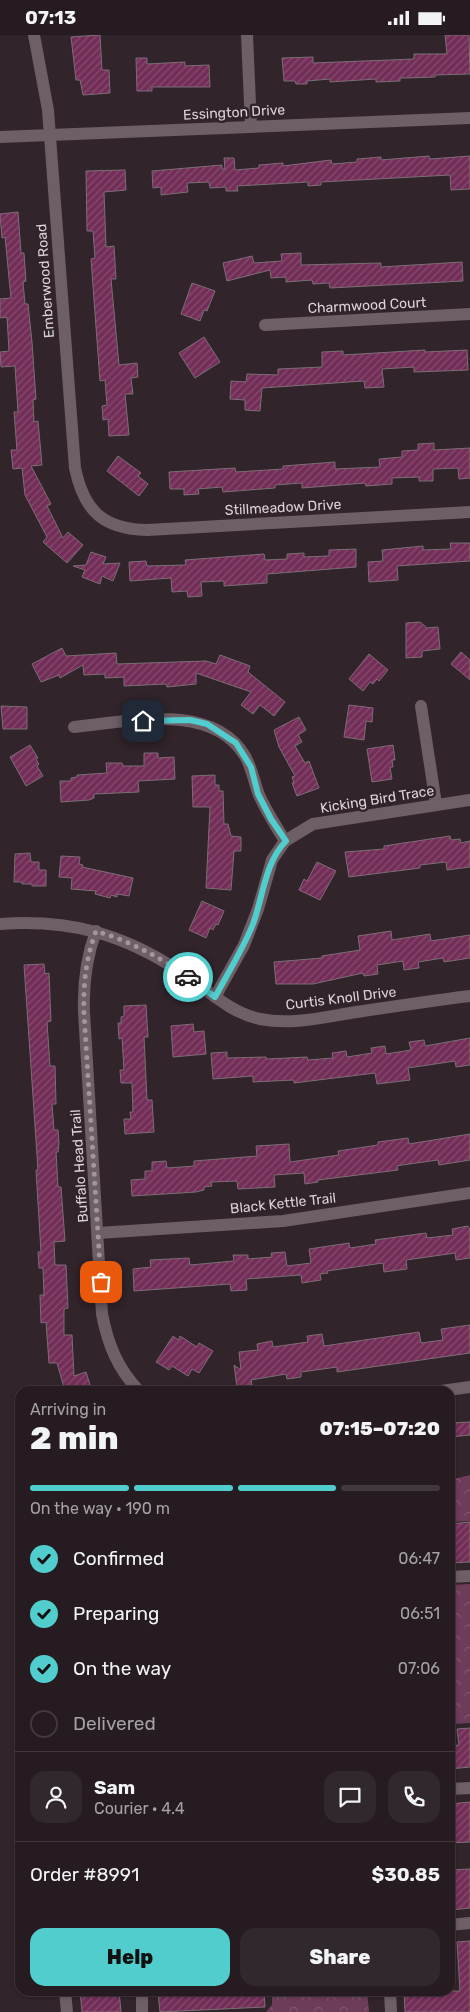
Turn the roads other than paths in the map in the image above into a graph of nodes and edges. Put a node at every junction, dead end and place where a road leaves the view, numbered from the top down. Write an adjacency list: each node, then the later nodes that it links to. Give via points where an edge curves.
1 (34, 35): 5 (street, Emberwood Road, via 48,110)
2 (247, 35): 4 (street)
3 (470, 118): 4 (street, Essington Drive)
4 (251, 126): 5 (street, Essington Drive)
5 (49, 135): 6 (street, Essington Drive); 10 (street, Emberwood Road, via 75,468 82,495)
6 (0, 137)
7 (470, 314): 8 (street, Charmwood Court)
8 (265, 325)
9 (470, 512): 10 (street, Stillmeadow Drive, via 147,530 123,528)
10 (100, 518)
11 (422, 706): 14 (street)
12 (74, 727): 15 (street, via 173,719 190,720 215,728 236,743 244,754 258,794)
13 (470, 799): 14 (street, Kicking Bird Trace)
14 (436, 804): 15 (street, Kicking Bird Trace, via 313,824)
15 (286, 841): 18 (street, Kicking Bird Trace, via 272,860 244,945)
16 (0, 924): 17 (street, Curtis Knoll Drive, via 40,922)
17 (96, 931): 18 (street, Curtis Knoll Drive, via 150,953); 21 (street, Buffalo Head Trail, via 84,977 84,1007)
18 (215, 997): 19 (street, Curtis Knoll Drive, via 260,1019 292,1022)
19 (470, 997)
20 (470, 1193): 21 (street, Black Kettle Trail, via 283,1221)
21 (98, 1233): 22 (street, Buffalo Head Trail, via 102,1315 107,1337 115,1360)
22 (134, 1386)
23 (470, 1387): 24 (street)
24 (455, 1389)
25 (470, 1576): 26 (street)
26 (455, 1577)
27 (470, 1788): 28 (street)
28 (455, 1789)
29 (470, 1923): 30 (street)
30 (455, 1924)
31 (66, 1996): 34 (street)
32 (142, 1996): 35 (street)
33 (390, 1996): 36 (street)
34 (67, 2012)
35 (142, 2012)
36 (391, 2012)

